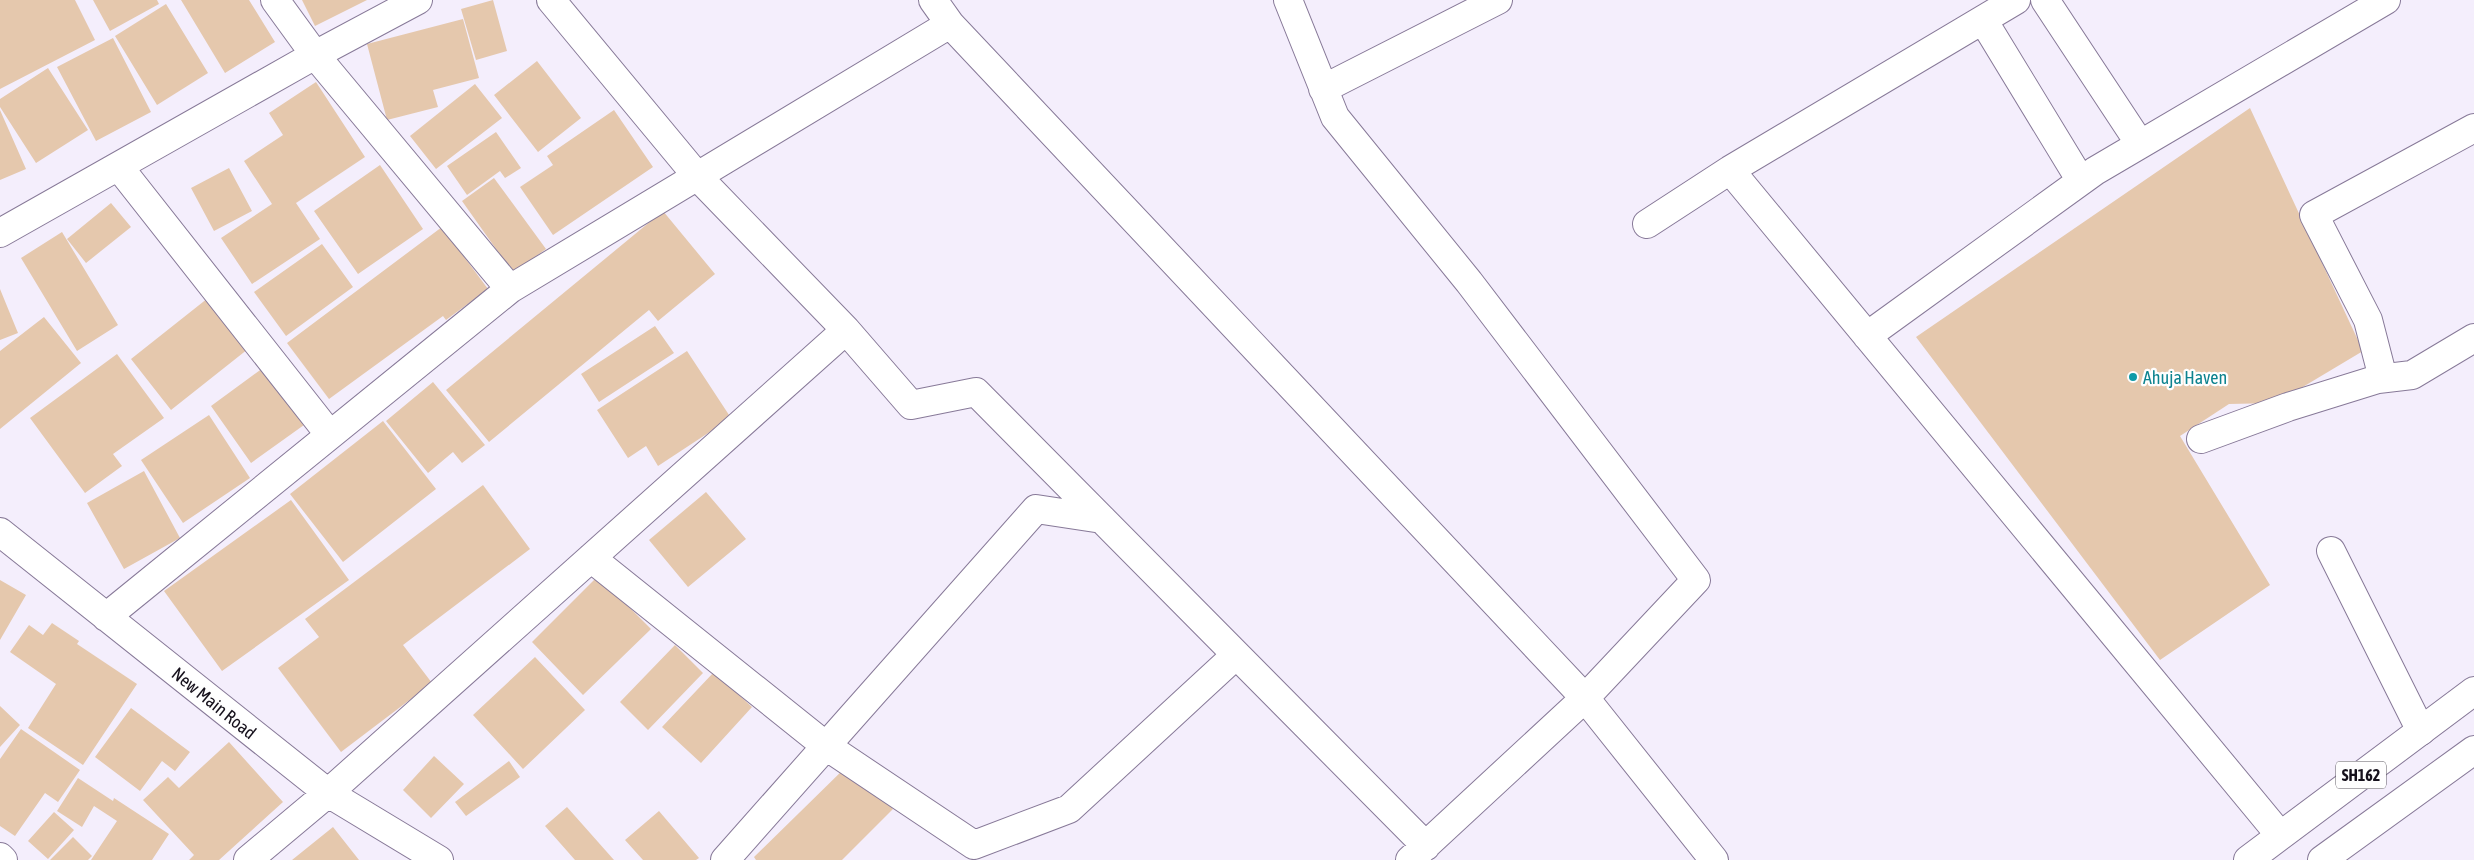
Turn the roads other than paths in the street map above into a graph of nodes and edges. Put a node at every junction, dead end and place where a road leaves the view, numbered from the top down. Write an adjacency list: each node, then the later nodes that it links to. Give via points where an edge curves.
1 (275, 0): 12 (street)
2 (418, 0): 12 (street)
3 (551, 0): 18 (street)
4 (933, 0): 11 (street)
5 (1288, 0): 13 (street)
6 (1498, 0): 13 (street)
7 (2016, 0): 10 (street)
8 (2045, 0): 15 (street)
9 (2386, 0): 15 (street)
10 (1983, 20): 17 (street); 19 (street)
11 (950, 24): 18 (street); 36 (street)
12 (315, 55): 16 (street); 22 (street)
13 (1323, 89): 36 (street, via 1334,116 1468,282 1696,580)
14 (2474, 128): 26 (street, via 2314,215 2368,320)
15 (2140, 144): 19 (street)
16 (119, 167): 21 (street); 27 (street)
17 (1730, 170): 20 (street); 24 (street)
18 (697, 176): 22 (street); 23 (street)
19 (2080, 180): 24 (street)
20 (1647, 224)
21 (0, 233)
22 (510, 289): 27 (street)
23 (846, 330): 29 (street, via 911,405 976,392); 32 (street)
24 (1867, 336): 41 (street)
25 (2474, 338): 26 (street, via 2412,375)
26 (2383, 378): 28 (street, via 2288,407)
27 (330, 435): 33 (street)
28 (2201, 439)
29 (1102, 519): 34 (street); 38 (street, via 1036,509)
30 (0, 532): 33 (street, New Main Road)
31 (2331, 551): 37 (street)
32 (591, 558): 38 (street); 40 (street)
33 (106, 616): 40 (street, New Main Road)
34 (1236, 655): 42 (street, via 1069,809); 43 (street)
35 (2474, 691): 37 (street, SH162)
36 (1585, 698): 43 (street); 49 (street)
37 (2421, 731): 41 (street, SH162)
38 (826, 746): 42 (street); 48 (street)
39 (2474, 750): 51 (street, SH162)
40 (328, 793): 46 (street); 47 (street, New Main Road)
41 (2280, 836): 50 (street, SH162)
42 (967, 852)
43 (1418, 853)
44 (0, 858): 45 (street)
45 (3, 860)
46 (248, 860)
47 (439, 860)
48 (725, 860)
49 (1714, 860)
50 (2248, 860)
51 (2322, 860)

